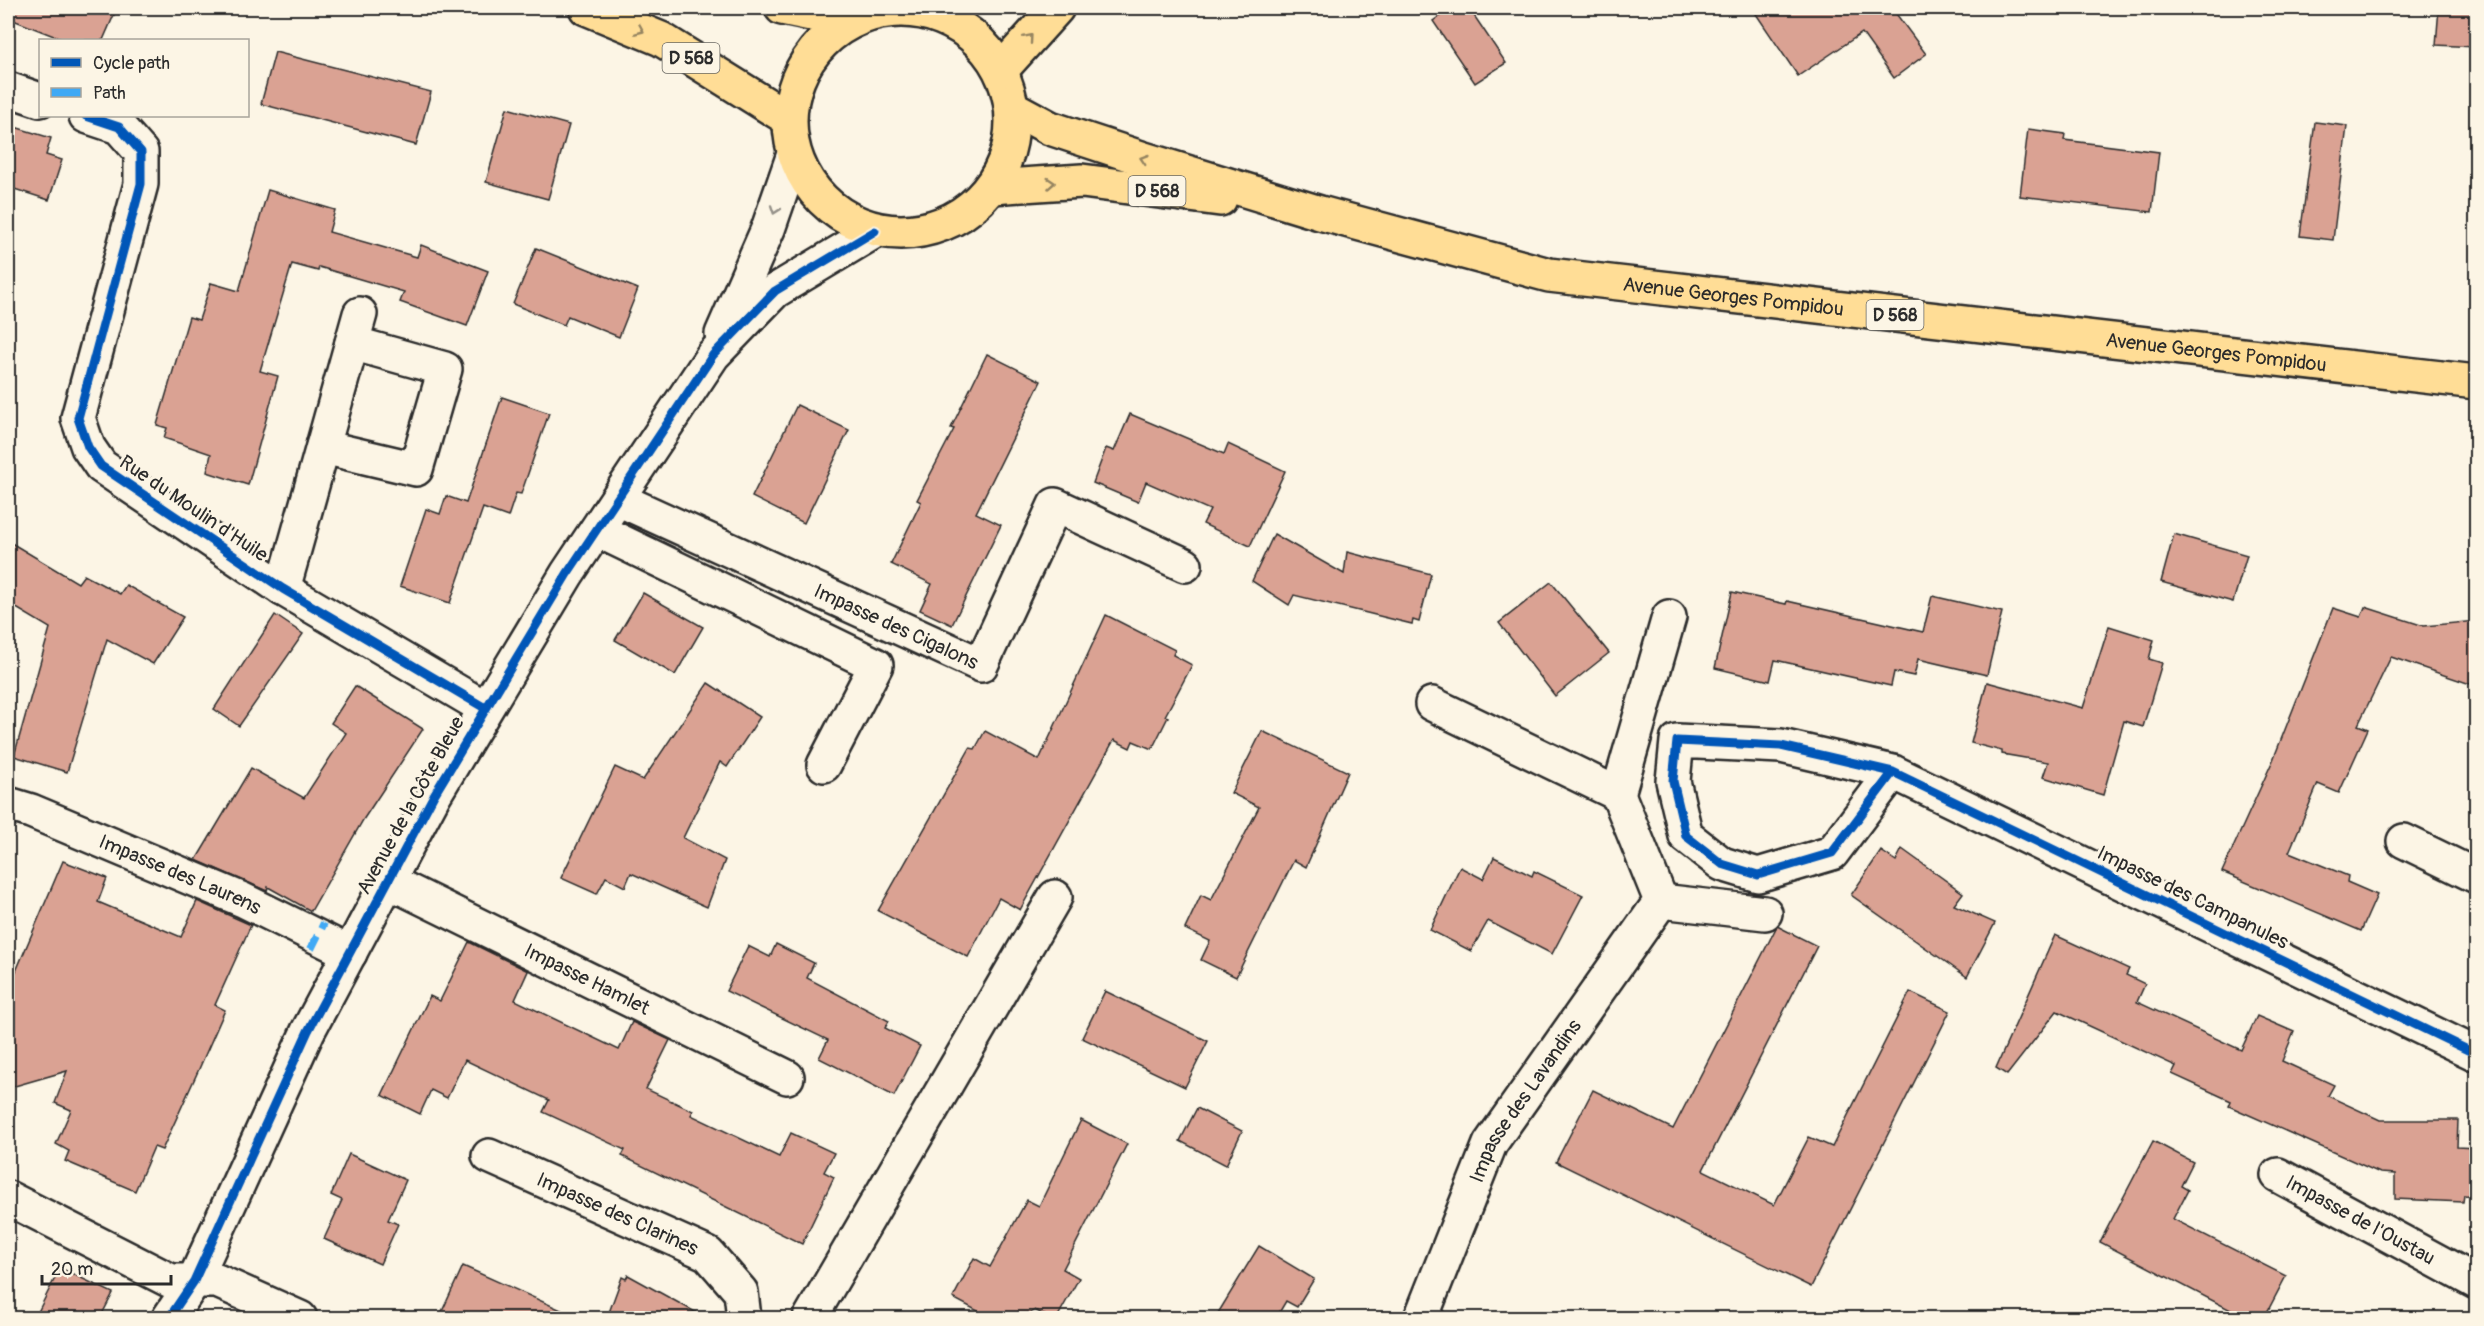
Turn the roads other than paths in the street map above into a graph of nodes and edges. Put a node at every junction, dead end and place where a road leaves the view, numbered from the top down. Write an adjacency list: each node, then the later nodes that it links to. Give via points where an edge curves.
1 (586, 8): 11 (main road, D 568, one-way to 11, via 661,39)
2 (782, 8): 5 (main road)
3 (1057, 8): 6 (main road, one-way to 3)
4 (918, 9): 5 (main road, via 880,12); 6 (main road, via 948,20 979,41)
5 (850, 22): 11 (main road, via 819,47 797,80)
6 (1001, 70): 9 (main road)
7 (8, 89): 8 (street)
8 (39, 100)
9 (1013, 108): 13 (main road, via 1010,147); 14 (main road, Avenue Georges Pompidou / D 568, one-way to 9, via 1050,128)
10 (89, 117): 22 (street, Rue du Moulin d'Huile, via 119,127 141,152 141,184 78,418 88,447 101,466)
11 (789, 119): 12 (main road)
12 (794, 154): 15 (main road, via 810,186 834,212); 16 (street, Avenue de la Côte Bleue, one-way to 16, via 768,229)
13 (992, 187): 14 (main road, Avenue Georges Pompidou / D 568, one-way to 14, via 1082,181); 15 (main road, via 960,216 918,232)
14 (1320, 213): 17 (main road, Avenue Georges Pompidou / D 568, via 1548,275)
15 (875, 231): 16 (street, Avenue de la Côte Bleue, via 775,291)
16 (713, 355): 19 (street, Avenue de la Côte Bleue)
17 (2476, 382)
18 (323, 447): 18 (street, via 356,329 445,369 416,469); 22 (street)
19 (618, 499): 20 (street, Avenue de la Côte Bleue); 21 (street, Impasse des Cigalons, via 981,665 1055,505)
20 (597, 530): 25 (street, Avenue de la Côte Bleue); 26 (street, via 876,665)
21 (1185, 565)
22 (283, 589): 25 (street, Rue du Moulin d'Huile)
23 (1669, 617): 28 (street)
24 (1432, 704): 28 (street)
25 (485, 708): 32 (street, Avenue de la Côte Bleue)
26 (824, 765)
27 (1893, 772): 27 (street, Impasse des Campanules, via 1832,853 1758,875 1722,864 1686,836 1672,781 1677,741 1780,746); 37 (street, Impasse des Campanules)
28 (1618, 794): 34 (street)
29 (8, 804): 36 (street, Impasse des Laurens, via 243,900)
30 (2404, 842): 31 (street)
31 (2476, 876)
32 (388, 881): 36 (street, Avenue de la Côte Bleue); 38 (street, Impasse Hamlet)
33 (1055, 897): 47 (street)
34 (1660, 901): 35 (street); 48 (street, Impasse des Lavandins, via 1490,1144)
35 (1765, 913)
36 (350, 953): 42 (street, Avenue de la Côte Bleue, via 308,1031)
37 (2476, 1054)
38 (788, 1077)
39 (489, 1156): 46 (street, Impasse des Clarines, via 708,1254 741,1292)
40 (2278, 1175): 43 (street, Impasse de l'Oustau)
41 (8, 1198): 42 (street, via 171,1281)
42 (194, 1281): 44 (street, Avenue de la Côte Bleue); 45 (street, via 217,1281)
43 (2476, 1282)
44 (169, 1318)
45 (300, 1318)
46 (744, 1318)
47 (810, 1318)
48 (1421, 1318)

